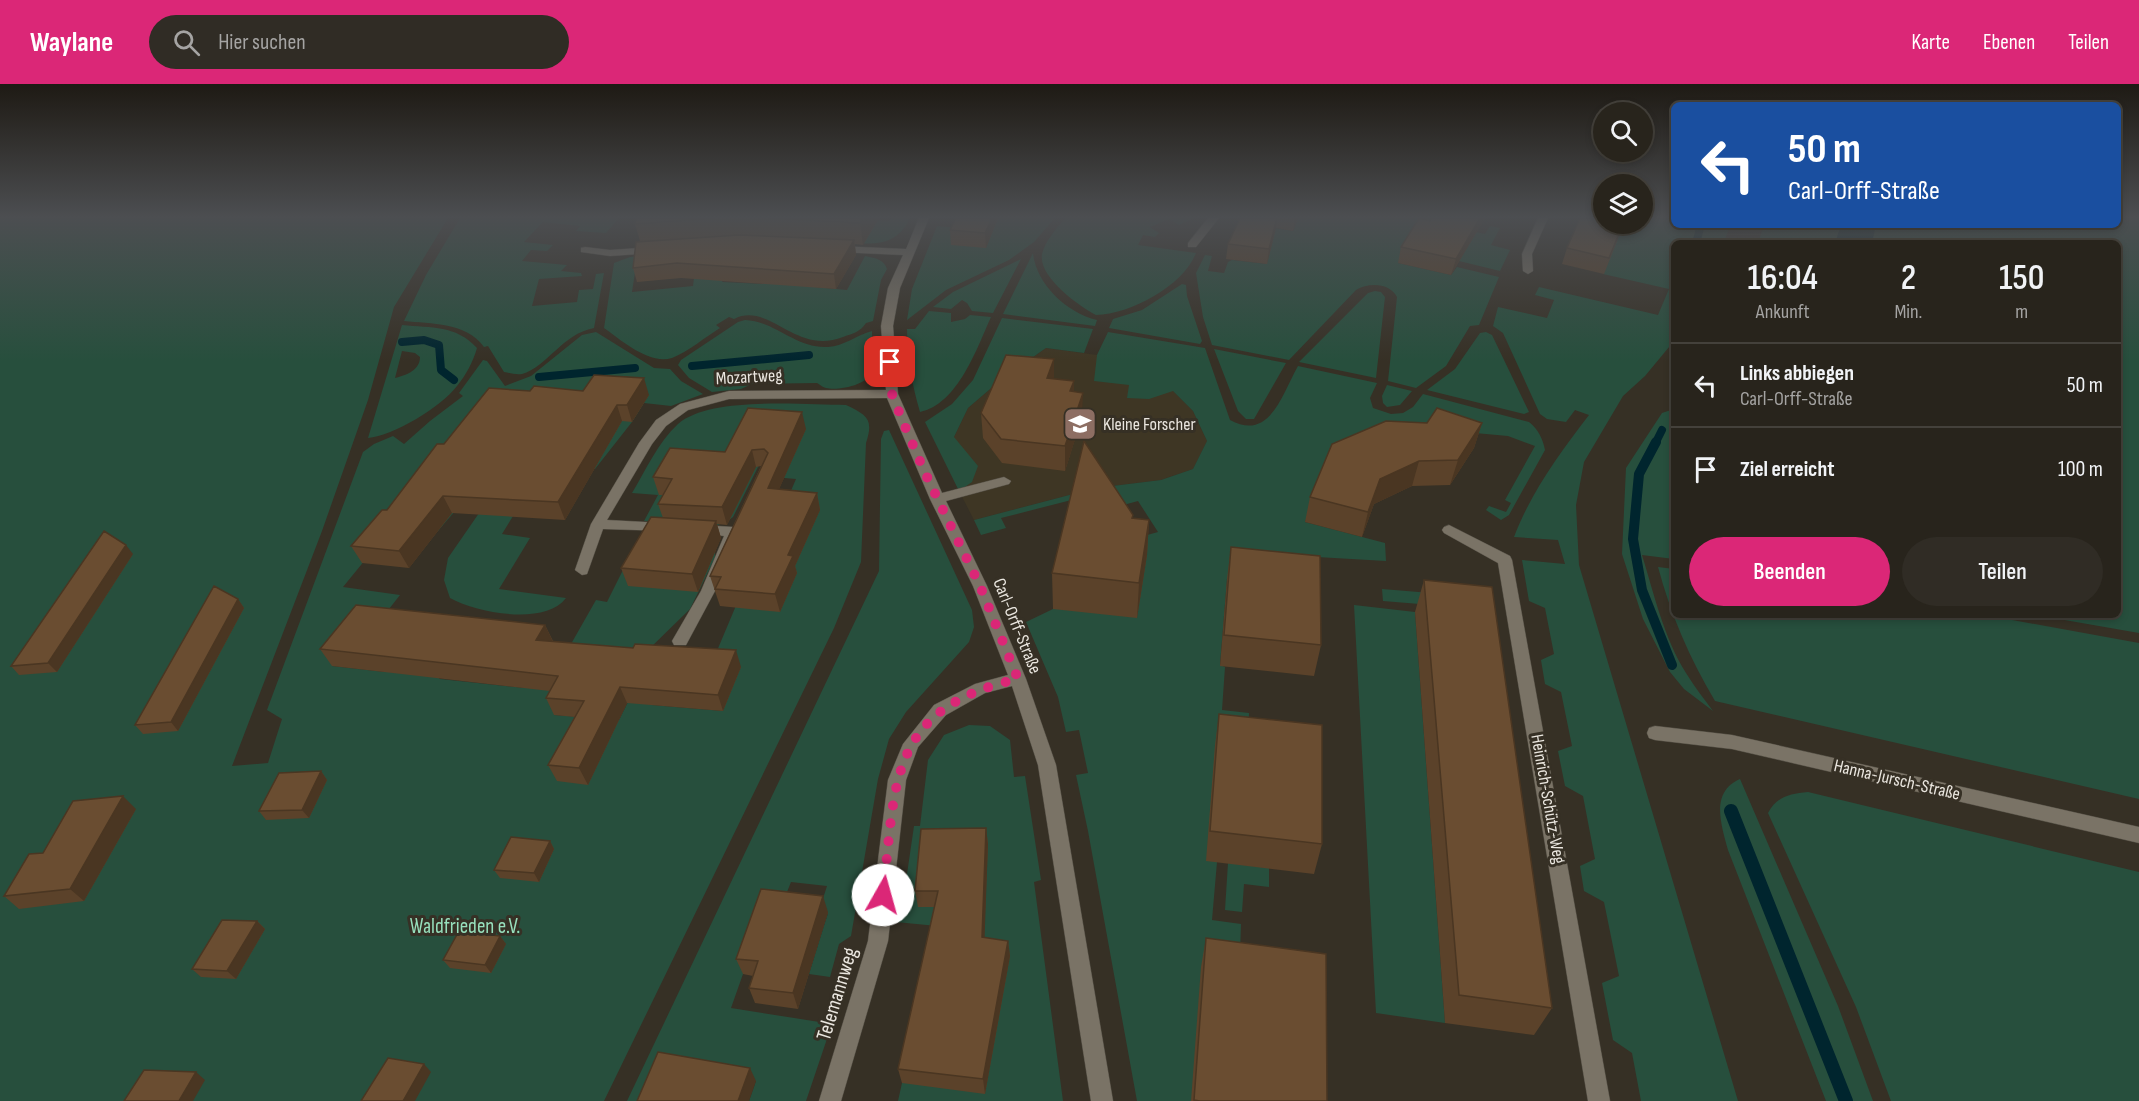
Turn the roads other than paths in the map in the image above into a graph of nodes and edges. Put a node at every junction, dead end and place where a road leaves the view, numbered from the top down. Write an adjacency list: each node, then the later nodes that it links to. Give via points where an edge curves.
1 (903, 265): 4 (street, Carl-Orff-Straße, via 887,326)
2 (1528, 265): 3 (street)
3 (1528, 271)
4 (892, 394): 6 (street, Carl-Orff-Straße); 7 (street, Mozartweg, via 729,395 684,407 661,423)
5 (1004, 481): 6 (street)
6 (937, 499): 11 (street, Carl-Orff-Straße, via 980,586)
7 (598, 524): 9 (street, Mozartweg); 10 (street, via 682,529 735,527 708,591)
8 (1449, 530): 16 (street, Heinrich-Schütz-Weg, via 1505,560 1583,989)
9 (582, 570)
10 (680, 641)
11 (1018, 679): 14 (street, Telemannweg, via 981,688 940,710 910,744 897,780 878,941); 15 (street, Carl-Orff-Straße, via 1047,765)
12 (1654, 733): 13 (street, Hanna-Jursch-Straße, via 1732,742)
13 (2139, 835)
14 (830, 1101)
15 (1102, 1101)
16 (1599, 1101)

